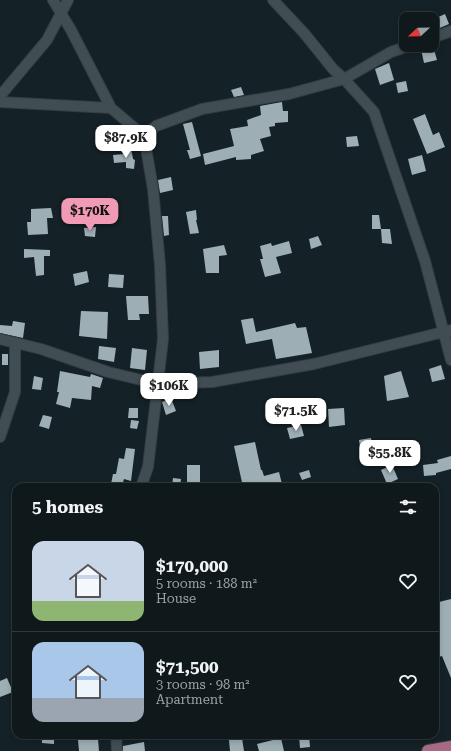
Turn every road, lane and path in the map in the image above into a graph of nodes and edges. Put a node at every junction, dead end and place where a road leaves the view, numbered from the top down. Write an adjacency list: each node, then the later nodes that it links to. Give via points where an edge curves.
1 (53, 0): 4 (street)
2 (68, 0): 4 (street)
3 (273, 0): 8 (street, via 304,33 333,70)
4 (61, 13): 9 (street, via 47,40); 11 (street)
5 (451, 31): 6 (street)
6 (439, 35)
7 (399, 49): 8 (street)
8 (344, 79): 12 (street, via 290,94 202,109 156,126); 13 (street, via 374,112)
9 (0, 96)
10 (0, 102): 11 (street)
11 (112, 108): 12 (street)
12 (144, 136): 17 (street, via 153,189 160,265 163,339)
13 (447, 331): 16 (street); 17 (street, via 314,364 212,382)
14 (0, 340): 15 (street)
15 (15, 343): 17 (street, via 41,349 108,372); 18 (street, via 15,392)
16 (451, 360)
17 (158, 384): 19 (street, via 148,467)
18 (0, 437)
19 (142, 483)
20 (116, 739): 22 (street)
21 (451, 746): 23 (main road)
22 (117, 751)
23 (428, 751)

